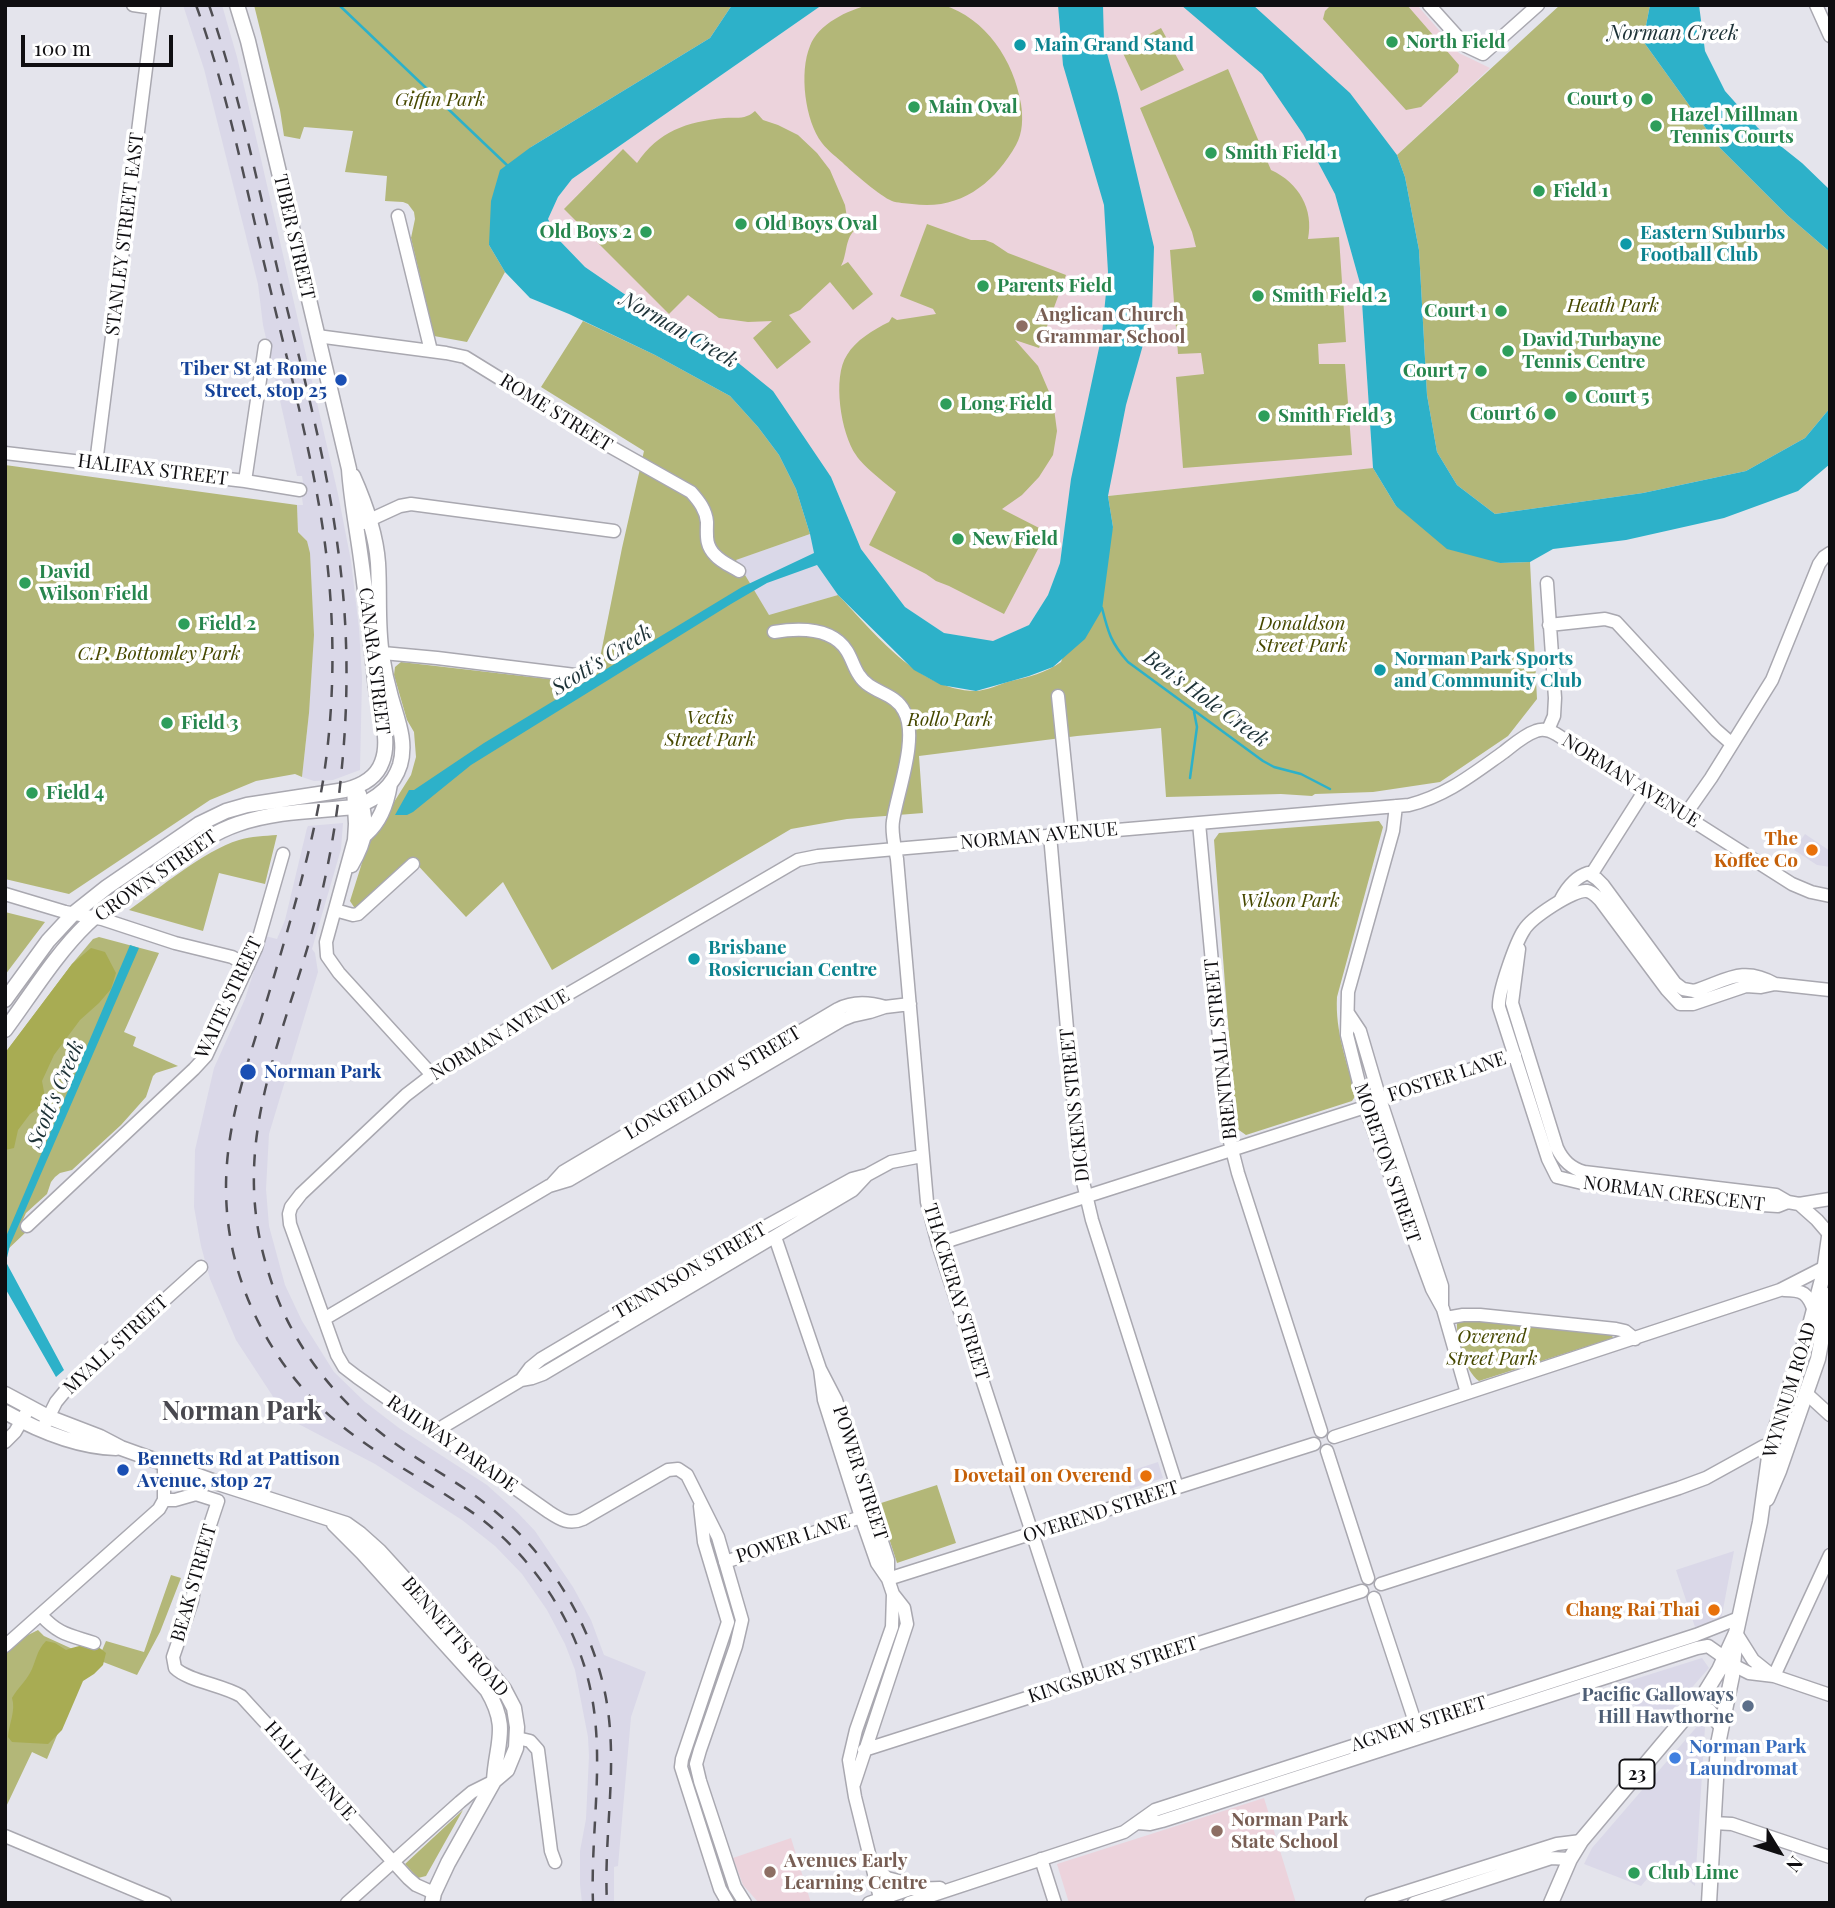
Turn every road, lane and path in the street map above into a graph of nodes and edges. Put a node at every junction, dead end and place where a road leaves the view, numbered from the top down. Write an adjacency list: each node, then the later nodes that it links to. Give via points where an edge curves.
1 (134, 5): 6 (street)
2 (237, 5): 9 (main road, TIBER STREET)
3 (1429, 5): 4 (street, via 1466,46 1483,54)
4 (1538, 5)
5 (1816, 5): 7 (street)
6 (154, 6): 13 (street, STANLEY STREET EAST)
7 (1830, 36)
8 (398, 216): 11 (street)
9 (317, 336): 11 (street, ROME STREET); 16 (main road, TIBER STREET, via 349,469 361,494)
10 (265, 346): 14 (street)
11 (430, 351): 19 (street, ROME STREET, via 466,357 691,492 705,514 712,551)
12 (5, 453): 13 (street, HALIFAX STREET)
13 (96, 463): 14 (street, HALIFAX STREET)
14 (245, 481): 15 (street, HALIFAX STREET)
15 (300, 490)
16 (363, 523): 17 (street, via 411,504); 23 (main road, CANARA STREET, via 361,558)
17 (614, 531)
18 (1830, 554): 27 (street, via 1818,566 1773,680)
19 (739, 571)
20 (1547, 583): 21 (street)
21 (1549, 625): 26 (street, via 1555,707); 27 (street, via 1616,622)
22 (774, 632): 38 (street, THACKERAY STREET, via 812,630 836,639 862,680 905,711 908,745 892,823)
23 (376, 652): 24 (street); 28 (main road, CANARA STREET, via 402,741 400,765); 29 (main road, CANARA STREET, via 384,753 377,771)
24 (575, 675)
25 (1058, 696): 35 (street)
26 (1548, 730): 30 (street, NORMAN AVENUE); 32 (street, NORMAN AVENUE, via 1526,736 1441,794)
27 (1732, 744): 33 (street)
28 (391, 783): 31 (main road); 36 (main road, CANARA STREET, via 387,806)
29 (355, 787): 31 (street); 47 (main road, CROWN STREET, via 247,804 212,817)
30 (1644, 790): 33 (street, NORMAN AVENUE); 41 (street)
31 (359, 806): 36 (street, via 366,819); 42 (street); 48 (main road, CROWN STREET, via 258,818 226,829 195,845)
32 (1396, 806): 34 (street, NORMAN AVENUE); 55 (street, MORETON STREET, via 1348,992)
33 (1685, 815): 44 (street, NORMAN AVENUE, via 1792,884)
34 (1199, 823): 35 (street, NORMAN AVENUE); 61 (street, BRENTNALL STREET)
35 (1072, 833): 37 (street, NORMAN AVENUE)
36 (366, 834): 42 (street)
37 (1050, 835): 38 (street, NORMAN AVENUE); 64 (street, DICKENS STREET)
38 (895, 849): 54 (street, THACKERAY STREET); 58 (street, NORMAN AVENUE, via 807,857 788,864)
39 (283, 854): 50 (street, WAITE STREET)
40 (414, 864): 46 (street, via 358,914)
41 (1591, 874): 45 (street, NORMAN CRESCENT, via 1571,884); 51 (street, NORMAN CRESCENT, via 1680,988 1692,991 1742,974)
42 (346, 876): 46 (street)
43 (5, 894): 47 (street)
44 (1830, 896)
45 (1561, 900): 49 (street, NORMAN CRESCENT, via 1525,928); 51 (street, NORMAN CRESCENT, via 1584,891 1597,896 1680,1004 1693,1004 1741,986)
46 (335, 910): 58 (street, via 327,956)
47 (73, 914): 48 (street); 53 (main road, CROWN STREET)
48 (94, 917): 50 (street, via 232,957); 56 (main road, CROWN STREET)
49 (1519, 942): 57 (street, NORMAN CRESCENT, via 1498,1002); 66 (street, NORMAN CRESCENT, via 1512,1003 1558,1148 1567,1163 1584,1172 1776,1195)
50 (248, 966): 68 (street, WAITE STREET, via 205,1056 194,1069 167,1088)
51 (1775, 984): 52 (street, NORMAN CRESCENT)
52 (1830, 990)
53 (5, 1000)
54 (910, 1004): 62 (street, THACKERAY STREET); 77 (street, LONGFELLOW STREET, via 850,1004 838,1009)
55 (1348, 1013): 59 (street, MORETON STREET, via 1360,1031); 60 (street, MORETON STREET, via 1347,1035)
56 (5, 1030)
57 (1515, 1055): 59 (street, FOSTER LANE); 66 (street, NORMAN CRESCENT, via 1558,1178 1762,1205)
58 (432, 1075): 67 (street, NORMAN AVENUE)
59 (1380, 1099): 76 (street, MORETON STREET, via 1441,1286)
60 (1364, 1107): 61 (street); 76 (street, MORETON STREET)
61 (1232, 1149): 64 (street); 91 (street, BRENTNALL STREET)
62 (922, 1156): 63 (street, TENNYSON STREET, via 891,1162); 71 (street, THACKERAY STREET)
63 (867, 1175): 70 (street, TENNYSON STREET, via 853,1191); 82 (street, TENNYSON STREET, via 752,1234 546,1356)
64 (1085, 1196): 71 (street); 99 (street, DICKENS STREET)
65 (1830, 1199): 66 (street, NORMAN CRESCENT)
66 (1794, 1203): 69 (street, NORMAN CRESCENT)
67 (291, 1207): 77 (street, RAILWAY PARADE, via 290,1224)
68 (27, 1226)
69 (1830, 1232): 73 (main road, WYNNUM ROAD / 23)
70 (775, 1237): 81 (street, POWER STREET); 82 (street, TENNYSON STREET, via 543,1374)
71 (938, 1244): 104 (street, THACKERAY STREET)
72 (201, 1267): 89 (street, MYALL STREET, via 70,1385)
73 (1824, 1269): 74 (street); 75 (main road, WYNNUM ROAD / 23); 79 (main road, WYNNUM ROAD / 23)
74 (1780, 1290): 75 (street, via 1801,1292); 78 (street)
75 (1814, 1311): 80 (main road, WYNNUM ROAD / 23)
76 (1444, 1314): 78 (street, via 1616,1329); 83 (street, MORETON STREET)
77 (324, 1319): 92 (street, RAILWAY PARADE, via 344,1367)
78 (1635, 1339): 83 (street)
79 (1826, 1346): 80 (main road, via 1813,1348); 85 (main road, WYNNUM ROAD / 23)
80 (1798, 1365): 96 (main road, WYNNUM ROAD / 23)
81 (820, 1369): 103 (street, POWER STREET, via 824,1400); 108 (street, POWER STREET, via 836,1400 888,1560)
82 (521, 1380): 92 (street, TENNYSON STREET)
83 (1467, 1393): 93 (street)
84 (5, 1394): 87 (main road, BENNETTS ROAD)
85 (1807, 1394): 88 (street); 90 (main road, WYNNUM ROAD / 23)
86 (5, 1412): 87 (main road, BENNETTS ROAD)
87 (25, 1414): 89 (main road, BENNETTS ROAD); 94 (street)
88 (1830, 1415)
89 (45, 1424): 98 (main road, BENNETTS ROAD, via 96,1447 121,1448)
90 (1794, 1429): 96 (main road, via 1779,1447); 102 (main road, WYNNUM ROAD / 23)
91 (1321, 1431): 93 (street); 95 (street)
92 (438, 1434): 100 (street, RAILWAY PARADE, via 565,1521 583,1519 674,1469 687,1475)
93 (1334, 1437): 97 (street)
94 (5, 1442)
95 (1314, 1444): 97 (street); 99 (street, OVEREND STREET)
96 (1771, 1446): 102 (main road, WYNNUM ROAD / 23); 109 (street, via 1684,1486)
97 (1327, 1451): 107 (street)
98 (164, 1462): 101 (street); 112 (main road, BENNETTS ROAD, via 346,1524 379,1551)
99 (1177, 1487): 104 (street, OVEREND STREET)
100 (699, 1499): 106 (street, RAILWAY PARADE); 150 (street, RAILWAY PARADE, via 704,1542 729,1622 681,1767)
101 (164, 1500): 114 (street, via 156,1513); 122 (street, BEAK STREET, via 196,1494 218,1501)
102 (1763, 1510): 115 (main road, WYNNUM ROAD / 23)
103 (861, 1517): 106 (street, POWER LANE); 108 (street, POWER STREET, via 877,1563)
104 (1032, 1534): 108 (street, OVEREND STREET); 124 (street, THACKERAY STREET)
105 (1830, 1555): 123 (street)
106 (725, 1562): 151 (street, RAILWAY PARADE, via 741,1628 696,1764 735,1887)
107 (1368, 1578): 109 (street); 110 (street)
108 (888, 1579): 111 (street, POWER STREET)
109 (1381, 1584): 113 (street, via 1381,1592)
110 (1362, 1591): 113 (street); 124 (street, KINGSBURY STREET)
111 (892, 1594): 130 (street, POWER STREET, via 904,1608 907,1622); 132 (street, POWER STREET, via 891,1630 850,1754)
112 (413, 1598): 129 (main road, BENNETTS ROAD, via 504,1689 514,1708); 131 (main road, BENNETTS ROAD, via 492,1698 501,1738)
113 (1374, 1598): 127 (street)
114 (41, 1615): 118 (street, via 59,1632); 119 (street)
115 (1740, 1618): 116 (street, AGNEW STREET); 117 (main road, WYNNUM ROAD / 23)
116 (1705, 1632): 120 (street, via 1711,1639); 127 (street, AGNEW STREET)
117 (1736, 1634): 121 (main road, 23); 123 (street, via 1753,1660)
118 (94, 1643)
119 (5, 1646)
120 (1706, 1646): 121 (street); 133 (street, AGNEW STREET, via 1162,1821)
121 (1729, 1661): 123 (street, via 1749,1673); 126 (main road, 23); 128 (main road, 23)
122 (174, 1666): 140 (street, HALL AVENUE, via 182,1674 232,1691 248,1703)
123 (1774, 1676): 125 (street)
124 (1080, 1680): 130 (street, KINGSBURY STREET)
125 (1830, 1695)
126 (1688, 1714): 128 (main road, via 1709,1711); 136 (main road, 23)
127 (1416, 1725): 133 (street, AGNEW STREET, via 1155,1810)
128 (1721, 1726): 134 (main road, 23)
129 (517, 1738): 131 (main road, BENNETTS ROAD, via 507,1770); 141 (street, via 530,1741 538,1750)
130 (864, 1750): 132 (street, POWER STREET)
131 (494, 1781): 140 (street, BENNETTS ROAD, via 467,1796); 145 (main road, BENNETTS ROAD)
132 (853, 1788): 142 (street, POWER STREET)
133 (1138, 1823): 138 (street, AGNEW STREET, via 1111,1837)
134 (1713, 1823): 137 (street, via 1732,1824); 156 (main road, 23)
135 (5, 1836): 148 (street)
136 (1581, 1841): 139 (main road, 23); 147 (street, via 1557,1844)
137 (1830, 1857)
138 (1041, 1859): 143 (street, AGNEW STREET); 153 (street)
139 (1570, 1859): 154 (street, via 1551,1858); 155 (main road, 23)
140 (393, 1862): 145 (street, HALL AVENUE); 149 (street, BENNETTS ROAD)
141 (555, 1862)
142 (873, 1864): 144 (street, via 887,1878); 146 (street, POWER STREET)
143 (956, 1887): 144 (street, AGNEW STREET); 152 (street, AGNEW STREET)
144 (928, 1889): 146 (street, AGNEW STREET, via 910,1889)
145 (433, 1898)
146 (875, 1901)
147 (1373, 1902)
148 (165, 1903)
149 (347, 1903)
150 (728, 1903)
151 (745, 1903)
152 (909, 1903)
153 (1055, 1903)
154 (1414, 1903)
155 (1551, 1903)
156 (1709, 1903)

